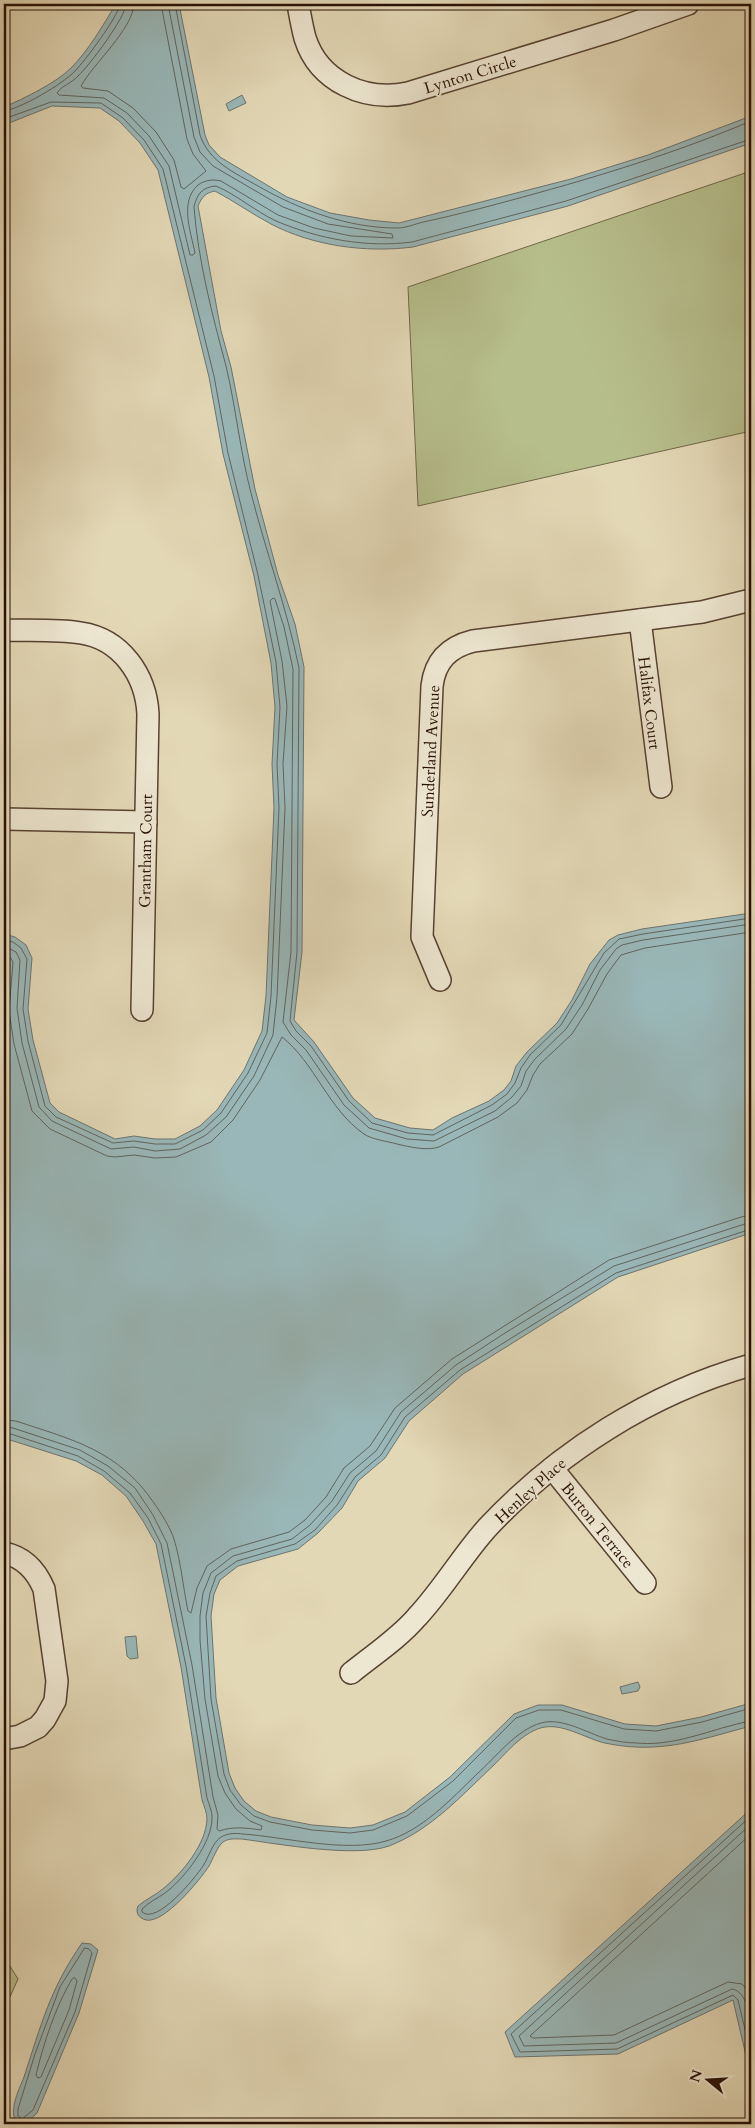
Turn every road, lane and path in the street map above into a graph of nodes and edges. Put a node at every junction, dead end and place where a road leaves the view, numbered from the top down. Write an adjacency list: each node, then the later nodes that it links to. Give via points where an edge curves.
1 (298, 4): 2 (street, Lynton Circle, via 309,48 328,74 355,90 386,96 408,93)
2 (688, 4)
3 (751, 600): 4 (street, Sunderland Avenue, via 702,612)
4 (640, 620): 6 (street, Halifax Court); 9 (street, Sunderland Avenue, via 473,641 452,649 437,665 432,686 422,938)
5 (4, 630): 8 (street, Grantham Court, via 92,635 126,657 146,693)
6 (661, 787)
7 (4, 819): 8 (street)
8 (146, 822): 10 (street, Grantham Court)
9 (440, 980)
10 (142, 1010)
11 (751, 1365): 12 (street, Henley Place, via 656,1401 610,1427)
12 (552, 1468): 14 (street, Burton Terrace); 15 (street, Henley Place, via 487,1528 401,1634)
13 (4, 1553): 16 (street, via 27,1564 44,1588 57,1681 55,1701 45,1719 29,1732)
14 (645, 1583)
15 (351, 1673)
16 (4, 1739)

